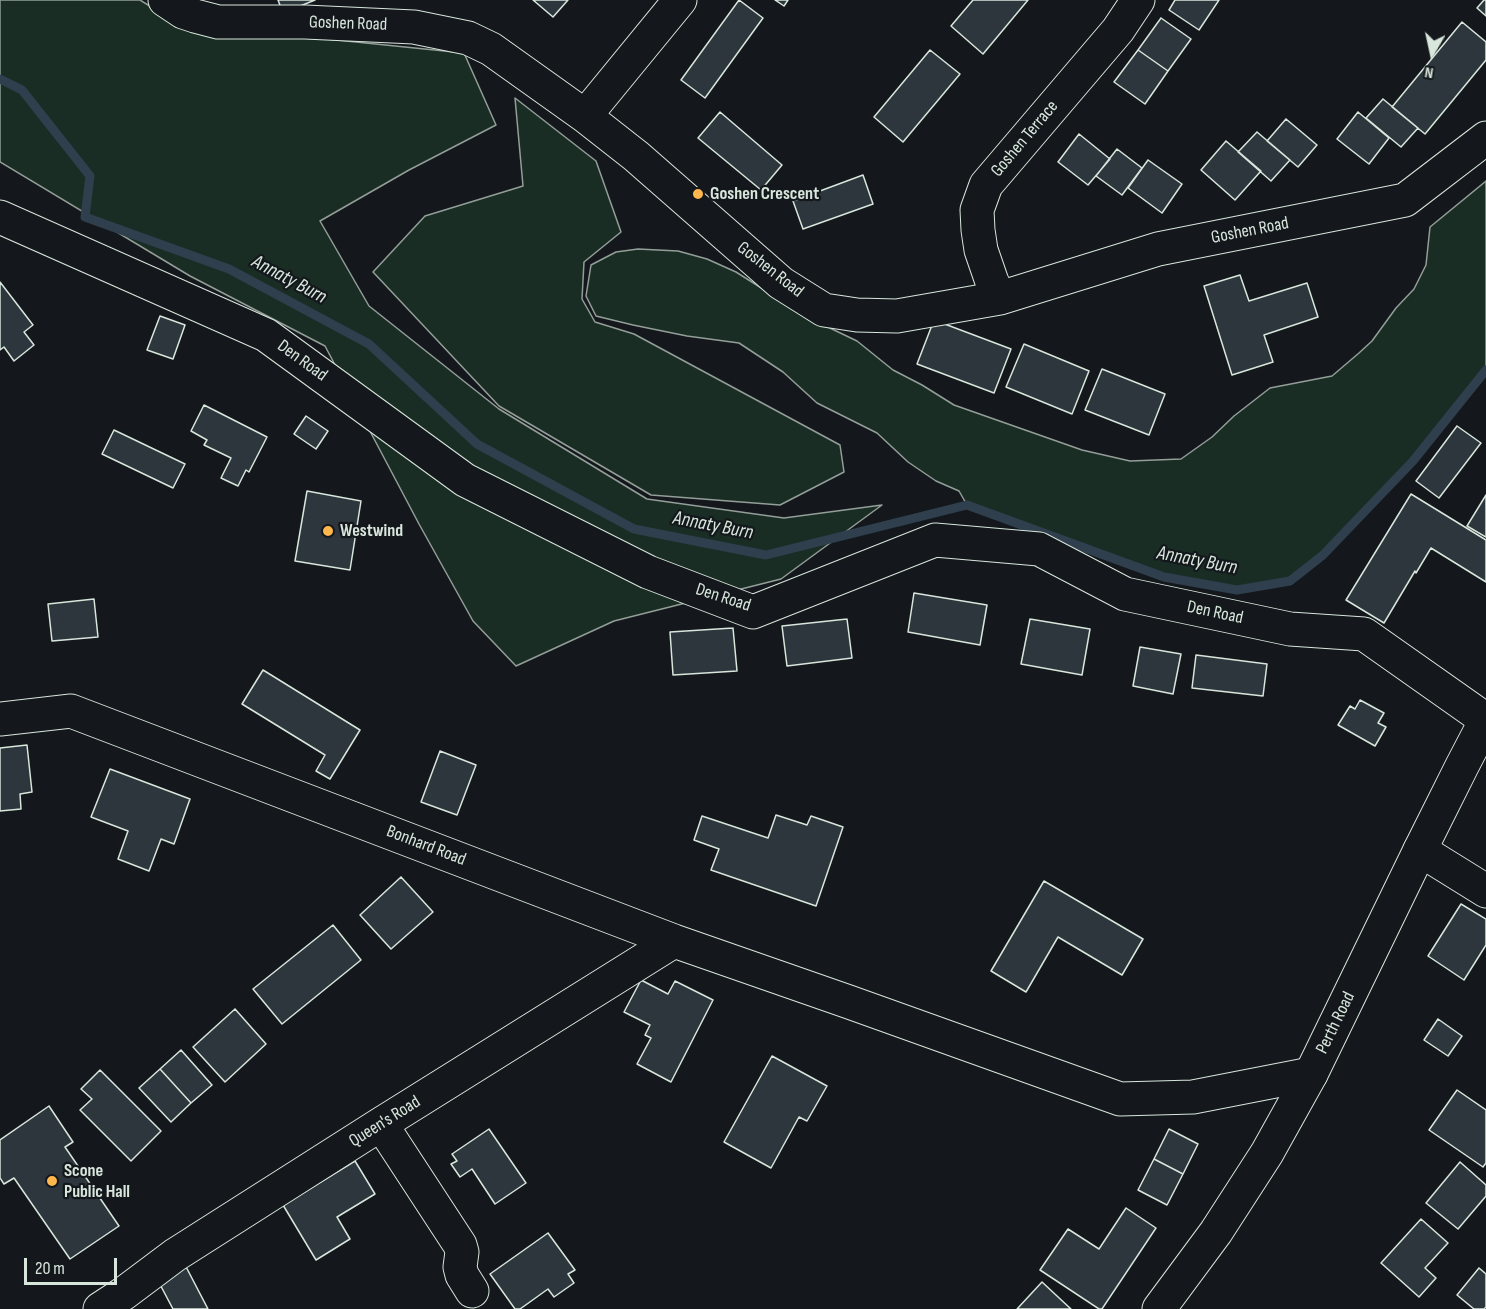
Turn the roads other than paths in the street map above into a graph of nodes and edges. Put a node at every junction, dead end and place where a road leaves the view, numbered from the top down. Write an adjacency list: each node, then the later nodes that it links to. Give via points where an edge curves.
1 (165, 0): 4 (street, Goshen Road, via 183,12 218,22 414,27 468,38 491,49)
2 (680, 0): 4 (street)
3 (1138, 0): 7 (street, Goshen Terrace, via 1118,30 986,185 977,210 978,230 981,250)
4 (585, 116): 7 (street, Goshen Road, via 781,283 824,310 897,316)
5 (1486, 138): 7 (street, Goshen Road, via 1406,200 1158,249)
6 (0, 217): 9 (street, Den Road, via 266,334 465,480 648,572 753,612 935,540 1039,549 1125,594 1290,629 1364,634)
7 (1000, 298)
8 (0, 719): 12 (street, Bonhard Road, via 71,711)
9 (1486, 720): 10 (street, Perth Road)
10 (1420, 850): 11 (street); 13 (street, Perth Road)
11 (1486, 891)
12 (674, 941): 13 (street, Bonhard Road, via 1120,1099 1193,1096); 14 (street, Queen's Road)
13 (1311, 1074): 17 (street, Perth Road, via 1216,1232)
14 (381, 1124): 15 (street, via 460,1245 462,1275); 16 (street, Queen's Road, via 175,1256)
15 (472, 1291)
16 (118, 1304)
17 (1159, 1309)

